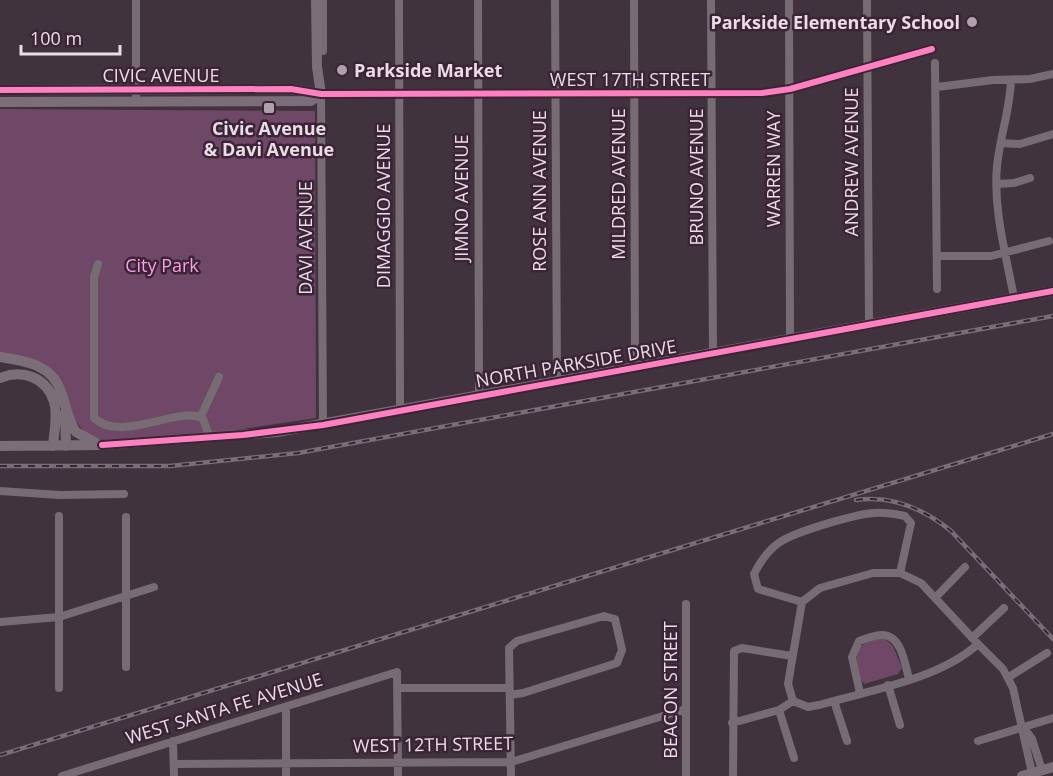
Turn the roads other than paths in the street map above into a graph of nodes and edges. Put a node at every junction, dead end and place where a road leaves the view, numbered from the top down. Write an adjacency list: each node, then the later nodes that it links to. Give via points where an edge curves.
1 (136, 0): 27 (street)
2 (316, 0): 12 (street, DAVI AVENUE)
3 (323, 0): 12 (street, DAVI AVENUE, via 323,51)
4 (399, 0): 23 (street, DIMAGGIO AVENUE)
5 (478, 0): 24 (street, JIMNO AVENUE)
6 (555, 0): 25 (street, ROSE ANN AVENUE)
7 (634, 0): 26 (street, MILDRED AVENUE)
8 (711, 0): 28 (street, BRUNO AVENUE)
9 (789, 0): 20 (street, WARREN WAY)
10 (867, 0): 14 (street, ANDREW AVENUE)
11 (932, 49): 14 (street, WEST 17TH STREET)
12 (316, 51): 15 (street, DAVI AVENUE)
13 (935, 63): 18 (street)
14 (867, 65): 20 (street, WEST 17TH STREET); 41 (street, ANDREW AVENUE)
15 (317, 67): 19 (street, via 308,82); 22 (street, DAVI AVENUE)
16 (1053, 74): 17 (street)
17 (1011, 80): 18 (street); 31 (street, via 1010,109)
18 (936, 87): 36 (street)
19 (291, 89): 22 (street, CIVIC AVENUE); 27 (street, CIVIC AVENUE)
20 (790, 89): 28 (street, WEST 17TH STREET); 42 (street, WARREN WAY)
21 (0, 90): 27 (street, CIVIC AVENUE)
22 (321, 94): 23 (street, WEST 17TH STREET); 27 (street, CIVIC AVENUE, via 311,101); 53 (street, DAVI AVENUE)
23 (399, 94): 24 (street, WEST 17TH STREET); 51 (street, DIMAGGIO AVENUE)
24 (478, 94): 25 (street, WEST 17TH STREET); 49 (street, JIMNO AVENUE)
25 (556, 94): 26 (street, WEST 17TH STREET); 48 (street, ROSE ANN AVENUE)
26 (634, 94): 28 (street, WEST 17TH STREET); 45 (street, MILDRED AVENUE)
27 (136, 95): 29 (street, CIVIC AVENUE)
28 (712, 95): 43 (street, BRUNO AVENUE)
29 (0, 102)
30 (1053, 134): 31 (street, via 1020,144)
31 (1002, 143): 33 (street)
32 (1030, 178): 33 (street)
33 (997, 184): 35 (street)
34 (1049, 241): 35 (street)
35 (1006, 254): 36 (street); 40 (street)
36 (937, 256): 38 (street)
37 (98, 264): 52 (street, via 93,278 94,418 99,423 127,425 155,424 190,414)
38 (937, 289)
39 (1053, 291): 40 (street, NORTH PARKSIDE DRIVE)
40 (1014, 298): 41 (street, NORTH PARKSIDE DRIVE)
41 (869, 324): 42 (street, NORTH PARKSIDE DRIVE)
42 (790, 339): 43 (street, NORTH PARKSIDE DRIVE)
43 (713, 354): 45 (street, NORTH PARKSIDE DRIVE)
44 (0, 357): 50 (street, via 44,368 59,385)
45 (635, 367): 48 (street, NORTH PARKSIDE DRIVE)
46 (219, 377): 52 (street)
47 (0, 378): 57 (street, via 26,374 44,384 55,410)
48 (557, 382): 49 (street, NORTH PARKSIDE DRIVE)
49 (479, 397): 51 (street, NORTH PARKSIDE DRIVE)
50 (64, 404): 55 (street, via 76,432); 58 (street)
51 (400, 412): 53 (street, NORTH PARKSIDE DRIVE)
52 (201, 416): 54 (street)
53 (323, 425): 54 (street, NORTH PARKSIDE DRIVE)
54 (210, 438): 55 (street, NORTH PARKSIDE DRIVE)
55 (102, 445): 58 (street, NORTH PARKSIDE DRIVE)
56 (0, 446): 57 (street, NORTH PARKSIDE DRIVE)
57 (54, 446): 58 (street, NORTH PARKSIDE DRIVE)
58 (66, 446)
59 (0, 491): 60 (street)
60 (124, 494)
61 (58, 516): 71 (street)
62 (126, 517): 66 (street)
63 (964, 567): 67 (street)
64 (900, 573): 67 (street, via 921,583); 68 (street, via 873,573 820,588); 68 (street, via 912,529 905,516 872,513 850,518 780,542 760,563 753,581 758,589)
65 (154, 587): 66 (street)
66 (124, 595): 71 (street); 76 (street)
67 (935, 598): 73 (street)
68 (802, 602): 75 (street)
69 (686, 604): 87 (street, BEACON STREET)
70 (1004, 608): 73 (street)
71 (59, 617): 72 (street); 80 (street)
72 (0, 622)
73 (975, 641): 77 (street); 78 (street, via 951,665)
74 (1047, 653): 77 (street)
75 (792, 656): 85 (street, via 788,684); 90 (street, via 742,648 734,651)
76 (126, 667)
77 (1009, 677): 92 (street)
78 (909, 679): 79 (street); 83 (street, via 901,652 882,634 859,641 852,657)
79 (888, 685): 83 (street); 91 (street)
80 (59, 688)
81 (397, 688): 82 (street); 86 (street, WEST SANTA FE AVENUE, via 397,672); 99 (street)
82 (509, 691): 82 (street, via 523,693 617,663 622,650 615,619 604,616 512,644 508,652); 97 (street)
83 (860, 693): 84 (street)
84 (834, 700): 85 (street, via 808,707); 94 (street)
85 (793, 701): 88 (street)
86 (286, 707): 93 (street, WEST SANTA FE AVENUE); 98 (street)
87 (686, 709): 97 (street, WEST 12TH STREET); 107 (street, BEACON STREET)
88 (779, 711): 90 (street); 96 (street)
89 (1053, 718): 92 (street)
90 (732, 723): 108 (street)
91 (900, 724)
92 (1023, 727): 95 (street); 101 (street, via 1032,739)
93 (173, 741): 100 (street); 102 (street, WEST SANTA FE AVENUE)
94 (847, 741)
95 (978, 741)
96 (794, 758)
97 (511, 762): 99 (street, WEST 12TH STREET); 106 (street)
98 (286, 763): 99 (street, WEST 12TH STREET); 100 (street, WEST 12TH STREET); 104 (street)
99 (398, 763): 105 (street)
100 (174, 764): 103 (street)
101 (1037, 772)
102 (62, 776)
103 (174, 776)
104 (286, 776)
105 (398, 776)
106 (511, 776)
107 (686, 776)
108 (733, 776)

